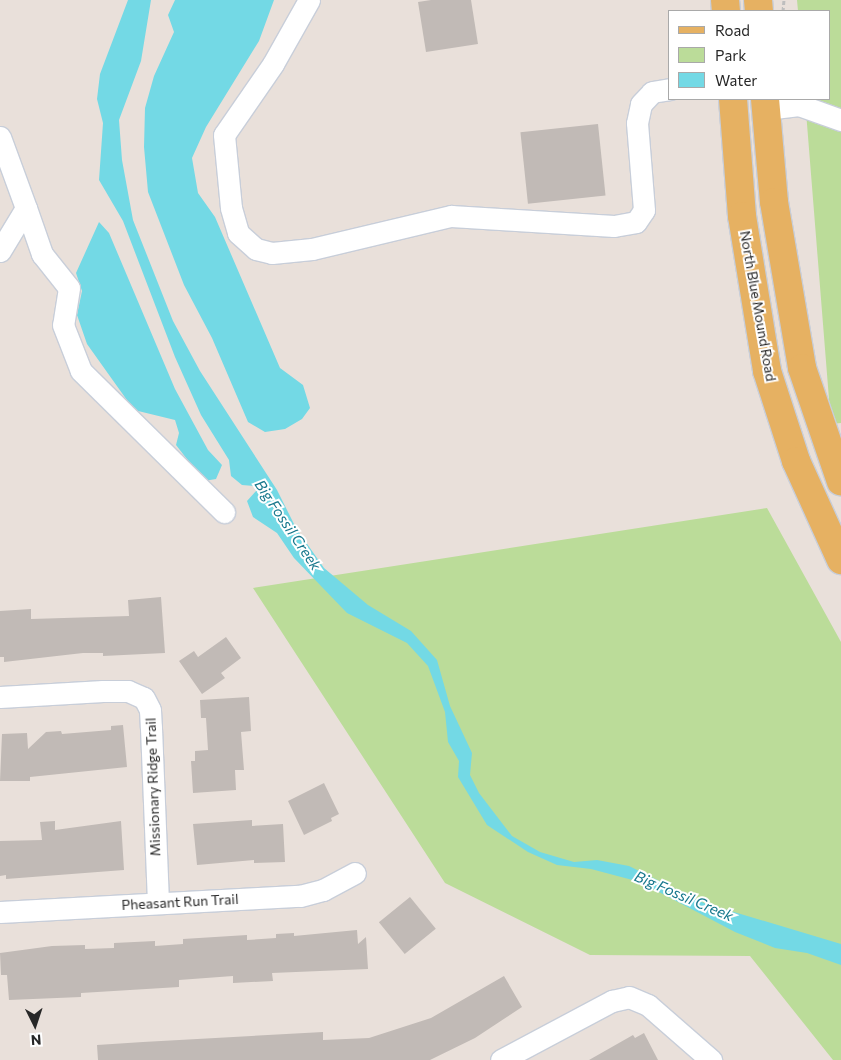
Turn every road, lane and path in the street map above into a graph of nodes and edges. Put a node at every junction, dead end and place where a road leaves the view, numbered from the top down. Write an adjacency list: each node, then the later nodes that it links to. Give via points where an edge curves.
1 (309, 0): 2 (street, via 273,64 224,135 231,208 238,233 256,249 272,253 312,249 451,216 614,226 636,222 644,210 637,123 641,104 652,92)
2 (668, 89)
3 (733, 100): 10 (main road, North Blue Mound Road, via 742,216 757,318 767,371)
4 (765, 104): 5 (street, via 799,105); 9 (main road, via 774,202 802,368)
5 (841, 120)
6 (0, 137): 7 (street)
7 (26, 208): 8 (street); 13 (street, via 42,254 70,288 63,325 80,371)
8 (0, 251)
9 (835, 450): 10 (main road); 11 (main road)
10 (796, 461): 12 (main road, North Blue Mound Road)
11 (841, 482): 12 (main road)
12 (811, 491): 14 (main road, North Blue Mound Road)
13 (224, 512)
14 (841, 560)
15 (0, 697): 17 (street, Missionary Ridge Trail, via 128,691 144,698 150,710 152,728)
16 (355, 873): 17 (street, Pheasant Run Trail, via 331,886 300,896)
17 (158, 902): 18 (street, Pheasant Run Trail)
18 (0, 912)
19 (709, 1057): 20 (street, via 648,1005 629,998 612,1001)
20 (501, 1060)

